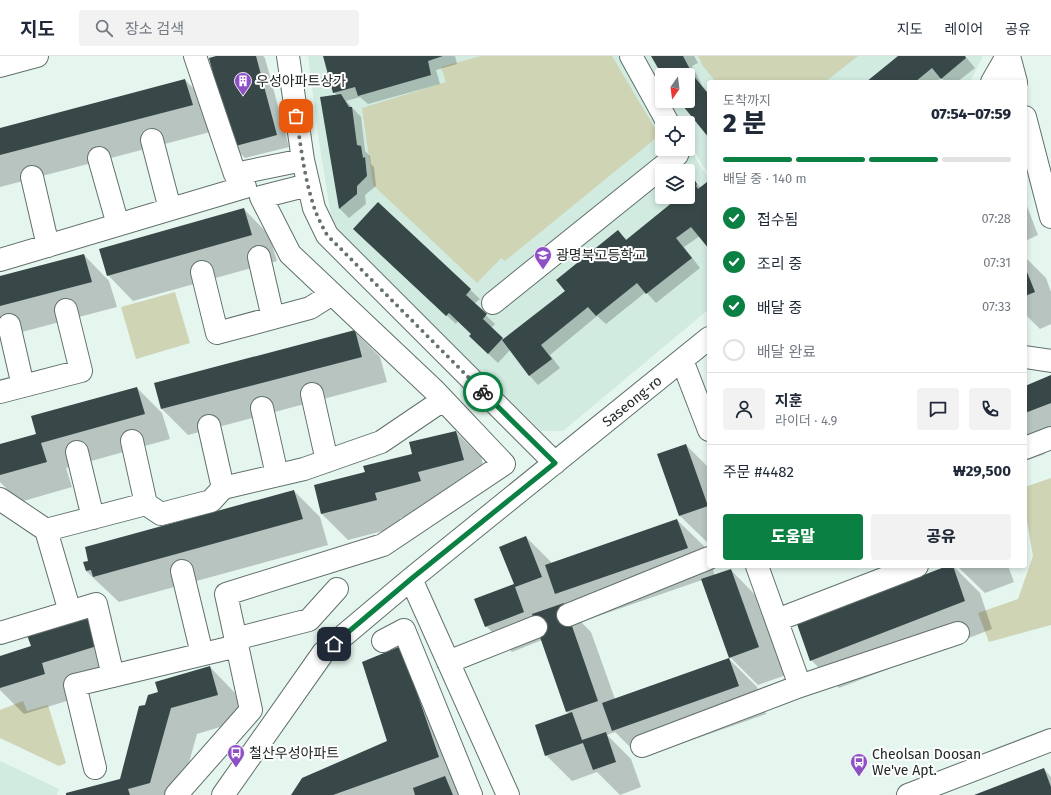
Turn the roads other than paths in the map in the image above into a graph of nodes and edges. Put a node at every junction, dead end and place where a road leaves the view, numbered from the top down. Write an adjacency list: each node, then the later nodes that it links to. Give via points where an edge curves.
1 (37, 56): 6 (street)
2 (195, 56): 17 (street)
3 (288, 56): 14 (street)
4 (630, 56): 9 (street)
5 (1008, 56): 7 (street); 8 (street)
6 (0, 66)
7 (993, 80)
8 (1015, 80)
9 (664, 116)
10 (1027, 125): 19 (street)
11 (152, 140): 18 (street)
12 (676, 156): 26 (street)
13 (100, 158): 20 (street)
14 (302, 160): 16 (street); 17 (street)
15 (32, 177): 21 (street)
16 (308, 185): 17 (street); 46 (street, via 314,208 327,235)
17 (247, 186): 18 (street); 25 (street, via 290,254)
18 (170, 210): 20 (street)
19 (1051, 217)
20 (118, 225): 21 (street)
21 (48, 246): 22 (street)
22 (1, 257)
23 (259, 257): 28 (street)
24 (202, 272): 28 (street, via 217,333)
25 (332, 294): 28 (street, via 310,308); 37 (street)
26 (493, 303)
27 (66, 310): 34 (street, via 81,371)
28 (273, 318)
29 (9, 325): 34 (street)
30 (707, 340): 32 (street, Saseong-ro)
31 (1027, 357): 33 (street)
32 (682, 360): 39 (street); 46 (street, Saseong-ro)
33 (1051, 362)
34 (23, 386): 35 (street)
35 (0, 392)
36 (312, 394): 45 (street)
37 (443, 400): 45 (street, via 381,442); 66 (street, via 504,464 383,545 226,594)
38 (262, 408): 47 (street)
39 (707, 425)
40 (209, 426): 48 (street)
41 (1051, 438): 43 (street)
42 (132, 441): 50 (street)
43 (1027, 447)
44 (77, 452): 51 (street)
45 (327, 461): 47 (street)
46 (555, 463): 57 (street, Saseong-ro)
47 (277, 475): 48 (street)
48 (223, 488): 50 (street, via 211,501 161,514)
49 (0, 499): 52 (street)
50 (146, 504): 51 (street)
51 (93, 518): 52 (street)
52 (46, 530): 59 (street)
53 (707, 559): 60 (street)
54 (758, 568): 61 (street)
55 (912, 568): 61 (street)
56 (182, 571): 67 (street)
57 (411, 579): 68 (street); 75 (street, via 323,653)
58 (337, 589): 66 (street, via 309,620)
59 (70, 612): 63 (street); 69 (street, via 96,604)
60 (568, 615)
61 (777, 620): 70 (street)
62 (536, 627): 68 (street)
63 (0, 633)
64 (958, 633): 70 (street)
65 (383, 641): 76 (street, via 404,630)
66 (236, 642): 67 (street); 74 (street, via 251,710)
67 (202, 654): 69 (street)
68 (448, 662): 77 (street)
69 (113, 676): 73 (street, via 75,685)
70 (800, 686): 72 (street)
71 (1051, 740): 78 (street)
72 (642, 746)
73 (95, 768)
74 (176, 795)
75 (223, 795)
76 (471, 795)
77 (508, 795)
78 (908, 795)

